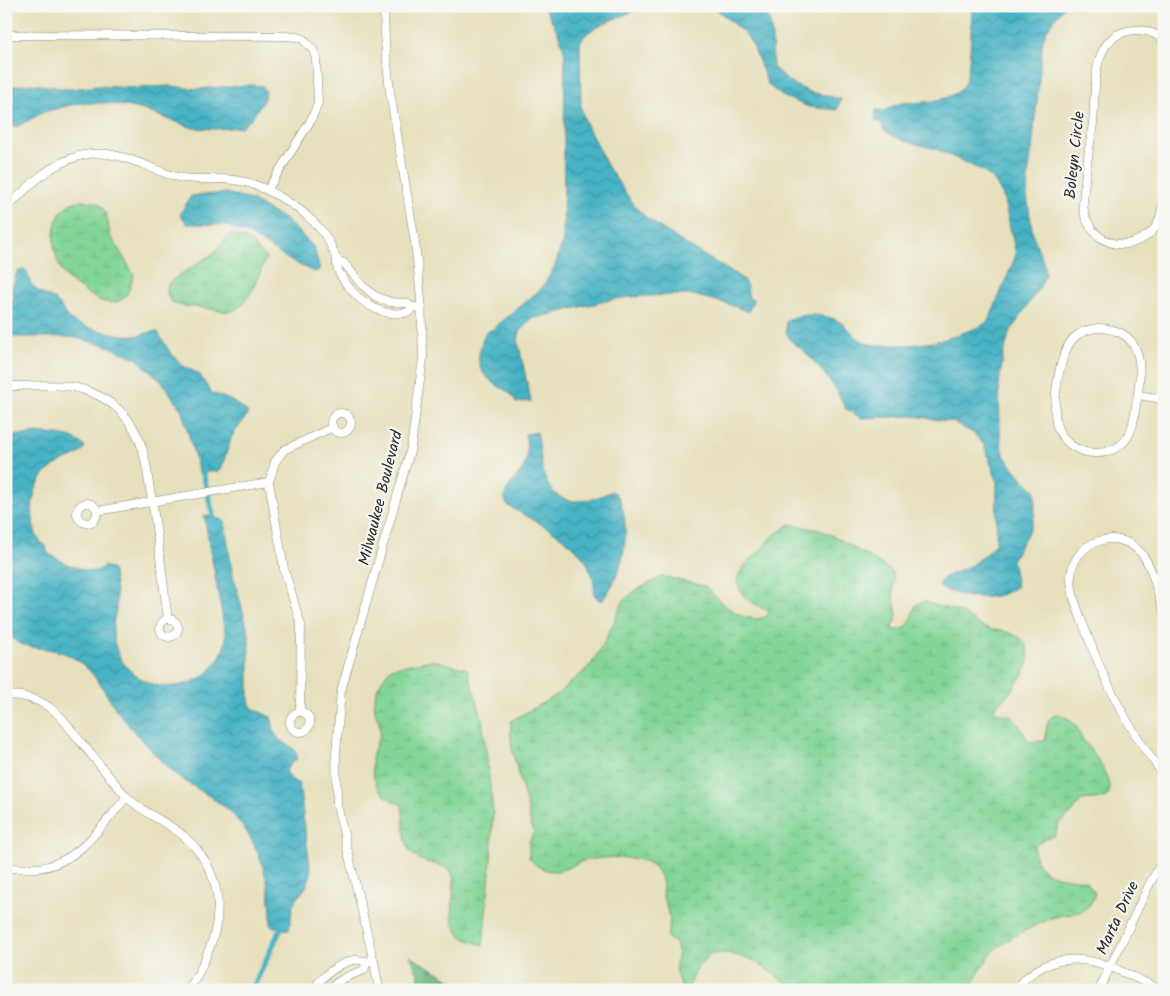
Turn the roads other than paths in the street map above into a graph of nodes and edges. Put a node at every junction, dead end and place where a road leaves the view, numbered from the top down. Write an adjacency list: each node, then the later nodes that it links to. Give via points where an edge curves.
1 (384, 6): 11 (street, Milwaukee Boulevard, via 390,92 415,242)
2 (6, 35): 4 (street, via 285,36 303,40 316,58 318,103)
3 (1164, 39): 5 (street, Boleyn Circle, via 1148,31 1126,31 1112,38 1102,52 1097,65 1083,196 1084,216 1101,238 1114,244 1129,244 1154,230)
4 (268, 189): 6 (street, via 233,179 184,178 132,159 97,154 72,158 51,168); 7 (street, via 314,223 327,239)
5 (1164, 199)
6 (6, 209)
7 (337, 260): 8 (street, via 344,262); 9 (street, via 336,269)
8 (362, 285): 9 (street); 10 (street, via 383,300 407,303)
9 (353, 292): 10 (street, via 369,306 386,313 409,312)
10 (412, 307): 11 (street)
11 (422, 307): 27 (street, Milwaukee Boulevard, via 423,358 411,448 341,691 336,753 337,805)
12 (6, 386): 17 (street, via 82,389 120,410 140,441)
13 (1138, 395): 13 (street, via 1130,432 1122,444 1110,451 1083,451 1066,441 1057,428 1055,412 1062,357 1073,338 1083,332 1112,329 1132,342 1140,360); 14 (street)
14 (1164, 399)
15 (333, 427): 16 (street, via 284,450 275,462)
16 (269, 482): 17 (street); 22 (street, via 284,569 301,625)
17 (152, 501): 18 (street); 20 (street)
18 (97, 511)
19 (1164, 612): 23 (street, via 1146,558 1135,547 1121,540 1104,539 1090,544 1079,554 1072,568 1071,583 1094,654 1127,721)
20 (168, 619)
21 (6, 695): 24 (street, via 28,697 50,707)
22 (300, 712)
23 (1164, 775)
24 (127, 797): 26 (street, via 76,854 38,868); 31 (street, via 189,841 204,859 214,880 219,906 215,935 199,972)
25 (1164, 858): 28 (street, Marta Drive)
26 (6, 868)
27 (370, 962): 29 (street, via 354,960); 30 (street, via 364,970); 34 (street, Milwaukee Boulevard)
28 (1110, 967): 35 (street, via 1076,958 1063,960 1034,972); 36 (street, Marta Drive); 37 (street)
29 (328, 974): 30 (street); 32 (street)
30 (335, 983): 33 (street)
31 (187, 990)
32 (314, 990)
33 (329, 990)
34 (378, 990)
35 (1014, 990)
36 (1099, 990)
37 (1161, 990)

